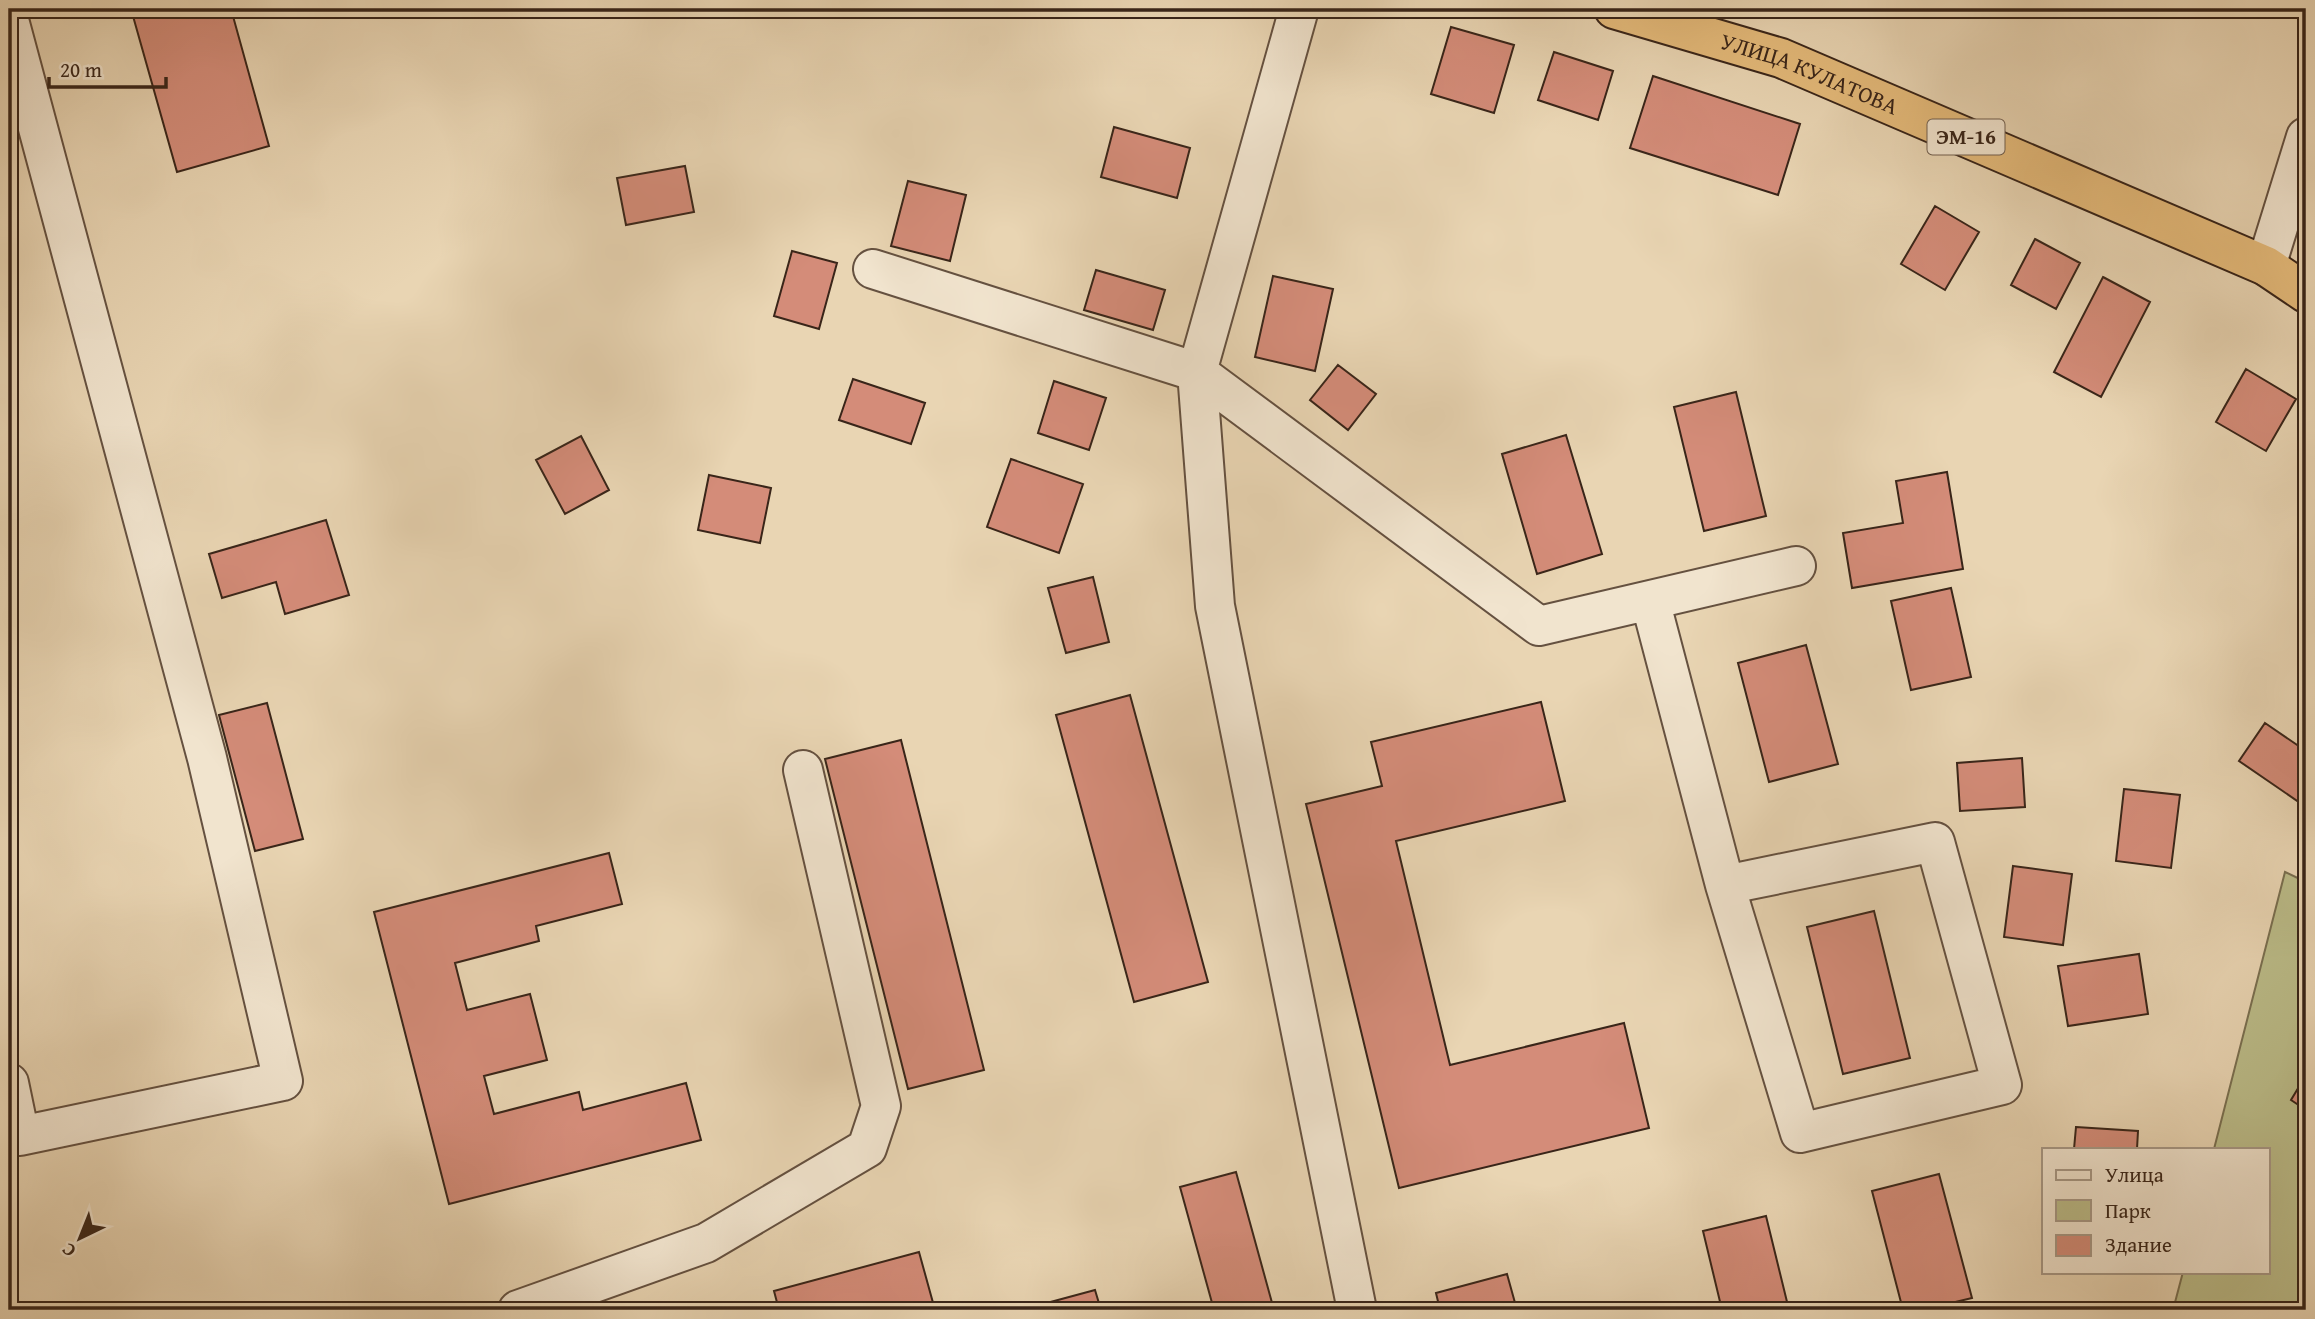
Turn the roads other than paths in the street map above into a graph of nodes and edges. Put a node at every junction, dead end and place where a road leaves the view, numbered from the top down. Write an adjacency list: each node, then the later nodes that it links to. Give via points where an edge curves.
1 (1299, 9): 8 (street)
2 (1614, 9): 5 (highway, УЛИЦА КУЛАТОВА / ЭМ-16, via 1781,58)
3 (9, 20): 13 (street, via 207,758 284,1081 20,1136)
4 (2306, 137): 5 (street)
5 (2266, 266): 7 (highway, УЛИЦА КУЛАТОВА / ЭМ-16)
6 (873, 269): 8 (street)
7 (2306, 293)
8 (1197, 372): 10 (street, via 1539,626); 15 (street, via 1215,606)
9 (1796, 566): 10 (street)
10 (1650, 600): 12 (street)
11 (803, 770): 14 (street, via 881,1106 867,1148 706,1243)
12 (1725, 885): 12 (street, via 1800,1133 2002,1085 1935,842)
13 (9, 1083)
14 (518, 1310)
15 (1357, 1310)

